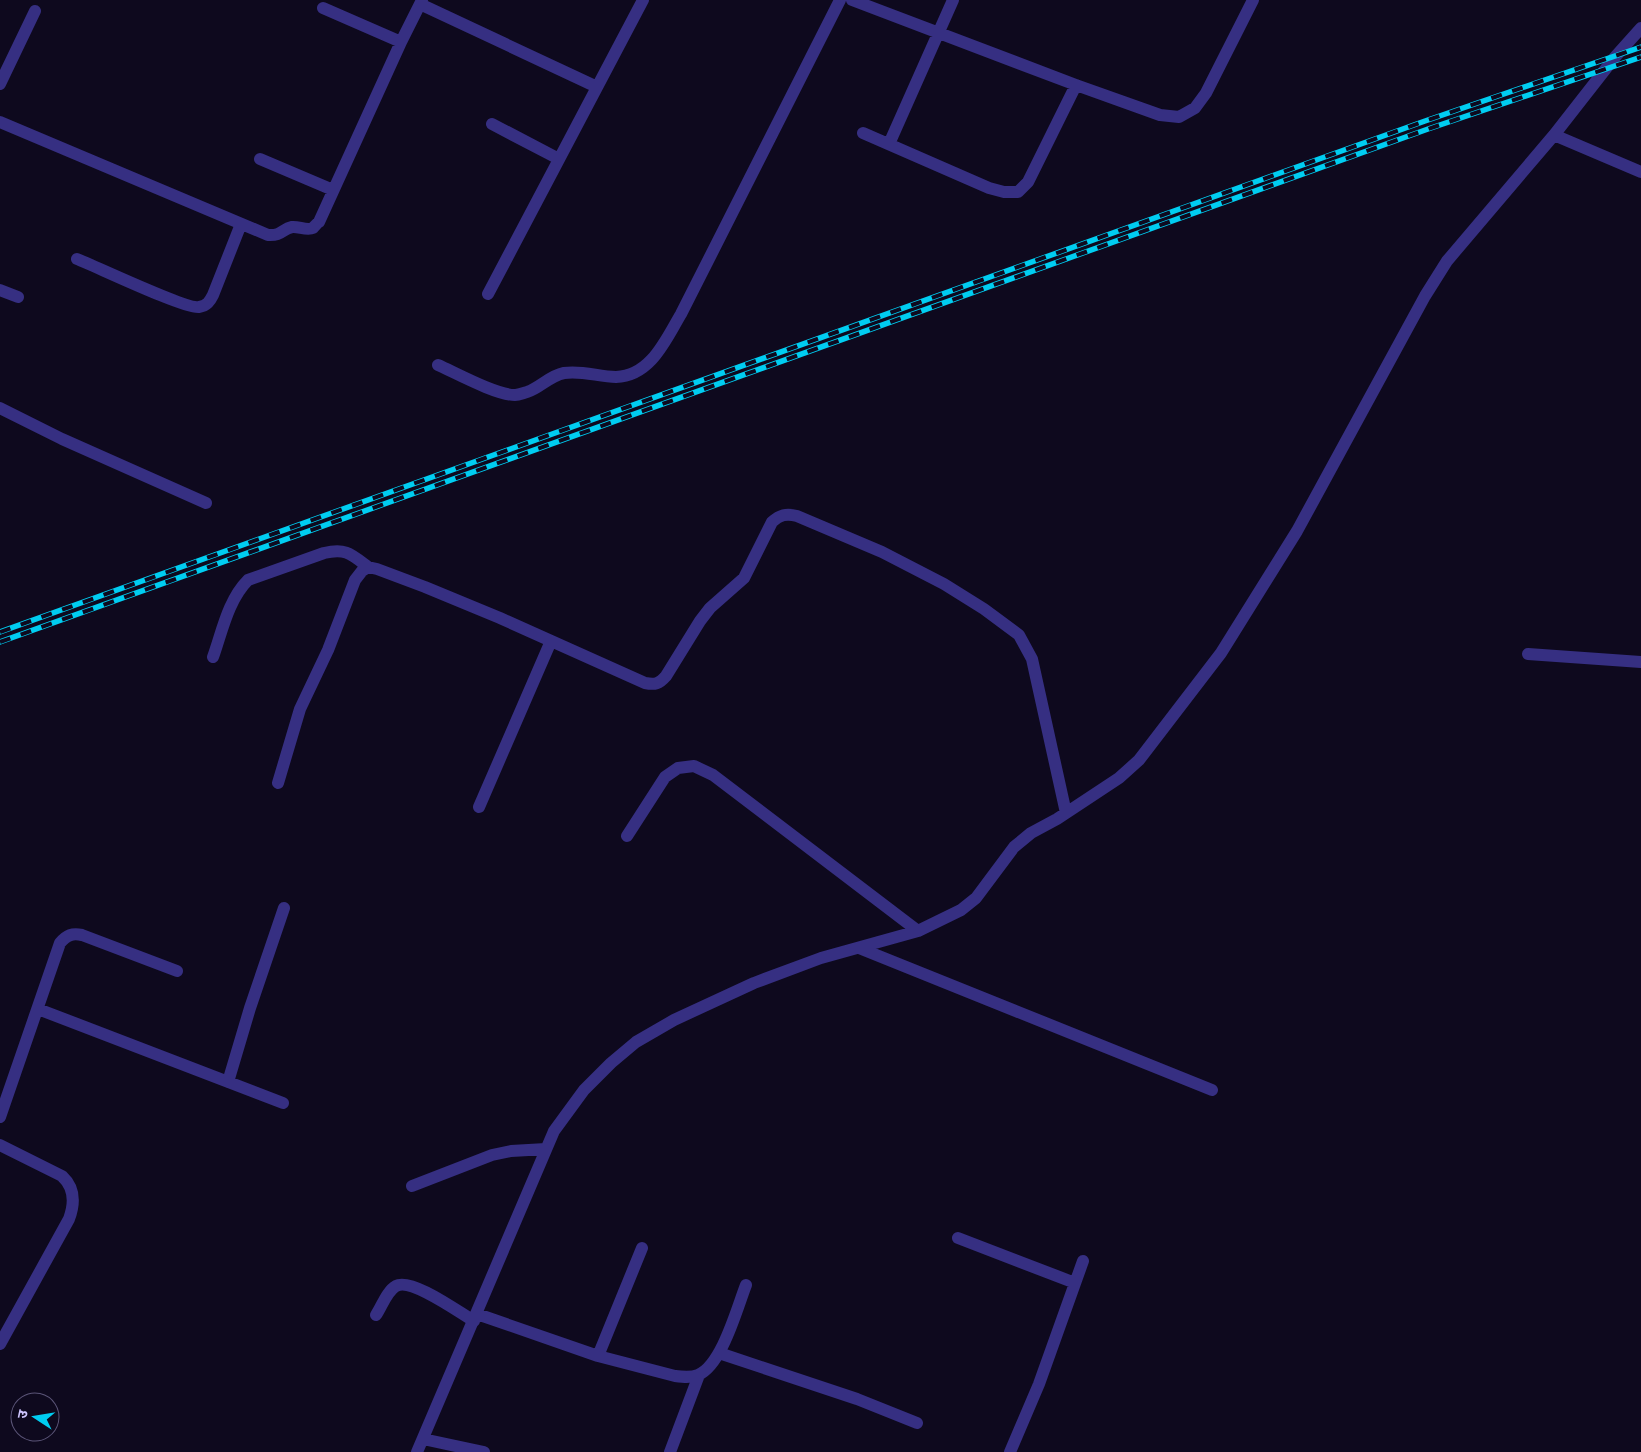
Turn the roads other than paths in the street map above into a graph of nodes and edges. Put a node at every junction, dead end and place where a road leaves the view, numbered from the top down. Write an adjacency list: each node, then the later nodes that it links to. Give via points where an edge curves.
1 (643, 0): 14 (street)
2 (840, 0): 29 (street, via 681,314 651,362 631,374 617,377 575,372 553,376 529,392 516,395 495,390)
3 (852, 0): 10 (street)
4 (953, 0): 10 (street)
5 (1253, 0): 13 (street, via 1206,93 1187,114 1179,117 1160,114)
6 (421, 2): 11 (street); 14 (street)
7 (323, 8): 11 (street)
8 (35, 11): 12 (street)
9 (1641, 28): 18 (street)
10 (938, 34): 13 (street); 19 (street)
11 (401, 42): 23 (street)
12 (0, 84)
13 (1076, 85): 19 (street, via 1028,182 1018,192 989,188)
14 (597, 87): 21 (street)
15 (0, 122): 24 (street)
16 (492, 124): 21 (street)
17 (863, 133): 19 (street)
18 (1554, 135): 22 (street); 39 (street, via 1447,261 1297,531 1221,653 1139,760 1119,778)
19 (889, 144)
20 (260, 159): 23 (street)
21 (559, 159): 27 (street)
22 (1641, 172)
23 (333, 190): 24 (street, via 319,222 313,228 295,226 282,233 268,235)
24 (241, 224): 25 (street, via 213,295 208,304 198,308)
25 (77, 259)
26 (0, 290): 28 (street)
27 (488, 294)
28 (18, 297)
29 (438, 365)
30 (0, 408): 31 (street)
31 (206, 503)
32 (368, 567): 33 (street, via 425,587); 35 (street, via 348,552 336,550 248,580 231,606); 37 (street, via 355,580 328,650 304,700)
33 (551, 641): 38 (street); 39 (street, via 645,683 661,683 710,608 744,578 772,522 779,516 797,516 882,552 944,584 1019,635 1032,659)
34 (1528, 654): 36 (street)
35 (213, 657)
36 (1641, 662)
37 (278, 783)
38 (479, 807)
39 (1066, 813): 42 (street, via 1014,847 976,898 961,910)
40 (627, 836): 42 (street, via 665,777 678,768 694,766 713,775)
41 (284, 908): 46 (street)
42 (918, 931): 43 (street)
43 (859, 948): 47 (street); 51 (street, via 821,958 754,983 674,1020 636,1042 584,1090 554,1131)
44 (177, 971): 45 (street, via 74,933 60,943)
45 (38, 1009): 46 (street); 49 (street)
46 (228, 1082): 48 (street)
47 (1212, 1090)
48 (283, 1102)
49 (0, 1117)
50 (0, 1145): 60 (street, via 62,1176 72,1190 73,1200 69,1219)
51 (546, 1150): 52 (street, via 492,1155); 59 (street)
52 (412, 1186)
53 (958, 1238): 56 (street)
54 (642, 1248): 62 (street)
55 (1083, 1261): 56 (street)
56 (1076, 1283): 69 (street)
57 (746, 1284): 61 (street)
58 (376, 1315): 59 (street, via 392,1290 403,1284)
59 (475, 1318): 62 (street); 65 (street)
60 (0, 1344)
61 (719, 1352): 63 (street); 64 (street)
62 (598, 1356): 63 (street, via 675,1376)
63 (699, 1375): 68 (street)
64 (917, 1423)
65 (422, 1439): 66 (street); 67 (street)
66 (417, 1452)
67 (484, 1452)
68 (670, 1452)
69 (1010, 1452)

